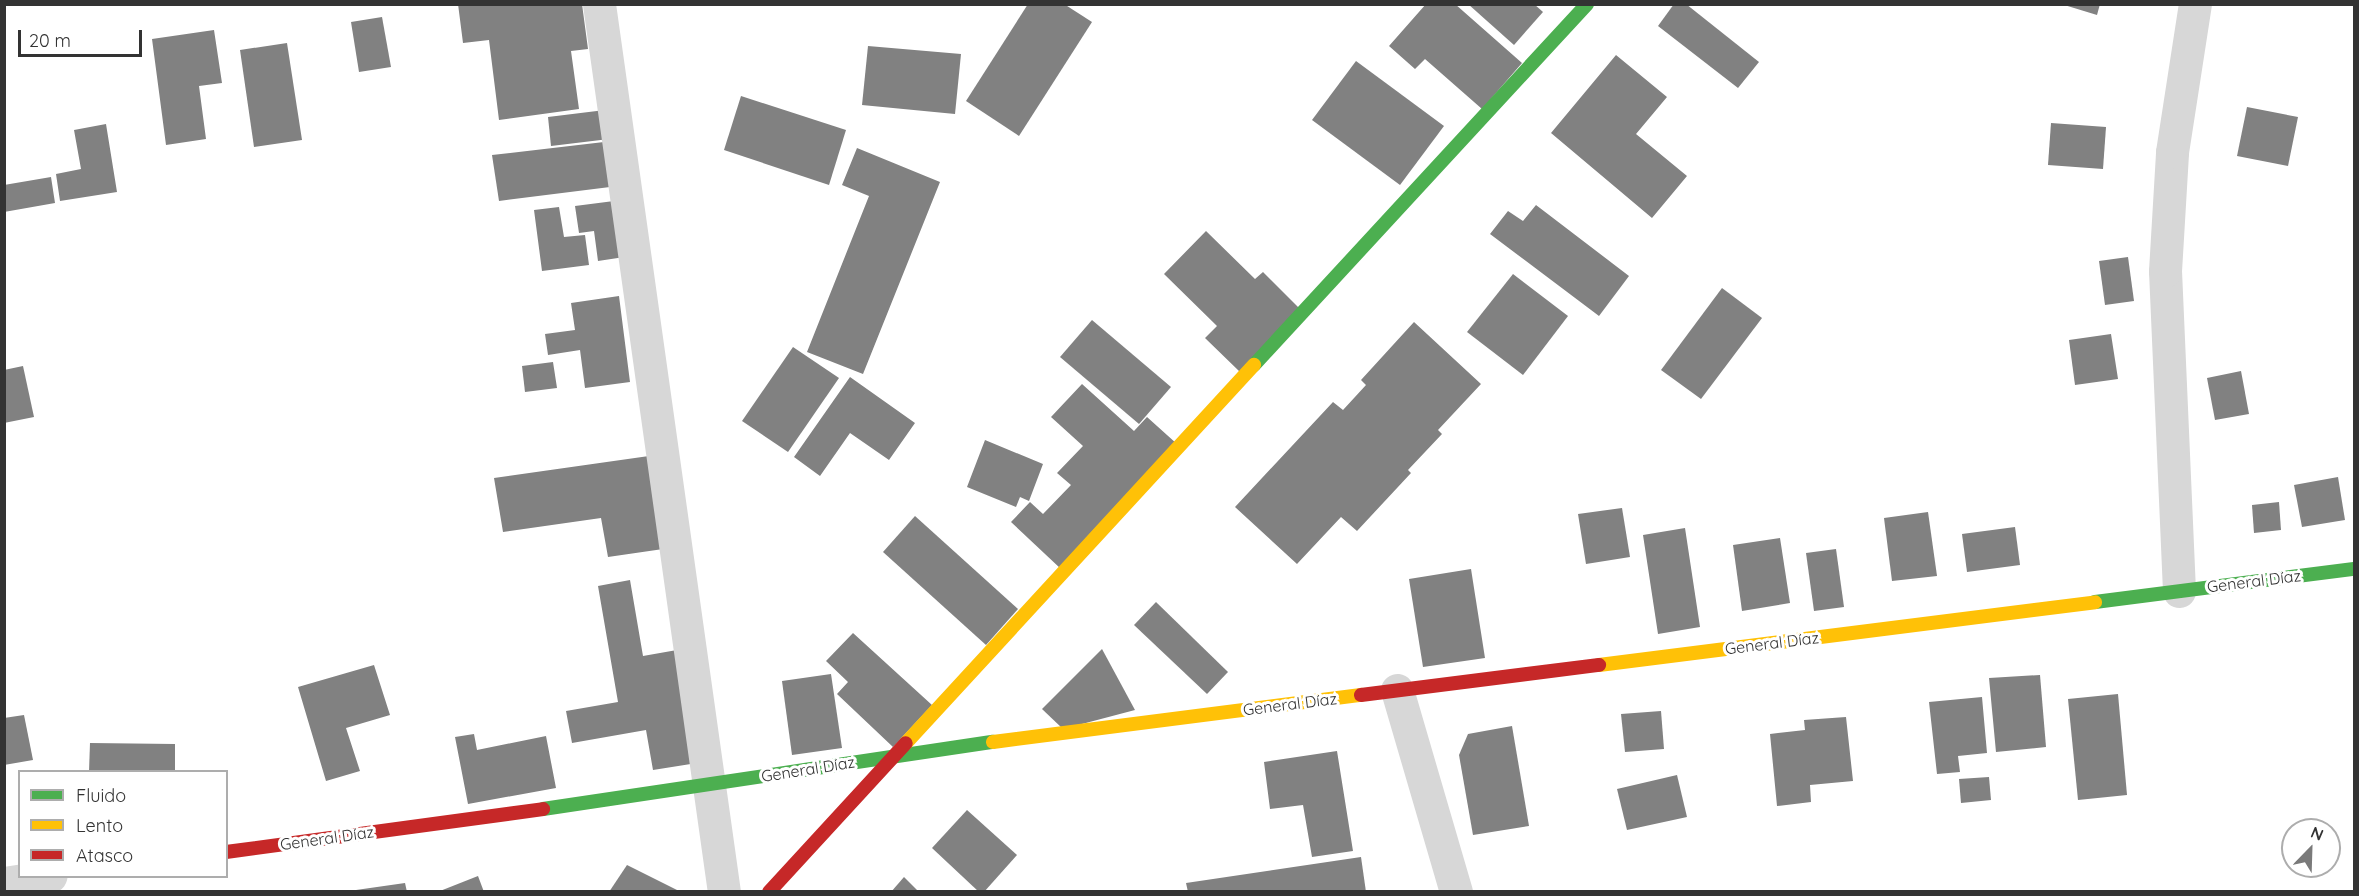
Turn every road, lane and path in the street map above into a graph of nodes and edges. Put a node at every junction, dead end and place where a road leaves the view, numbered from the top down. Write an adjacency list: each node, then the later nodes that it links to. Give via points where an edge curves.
1 (599, 4): 8 (street)
2 (1587, 4): 7 (street)
3 (2195, 4): 5 (street, via 2172,152 2164,271)
4 (2355, 569): 5 (street, General Díaz)
5 (2179, 591): 6 (street, General Díaz)
6 (1397, 690): 7 (street, General Díaz); 14 (street)
7 (898, 754): 8 (street, General Díaz); 13 (street)
8 (709, 786): 9 (street, General Díaz); 12 (street)
9 (228, 852)
10 (37, 878): 11 (street)
11 (4, 883)
12 (724, 891)
13 (769, 891)
14 (1456, 891)

